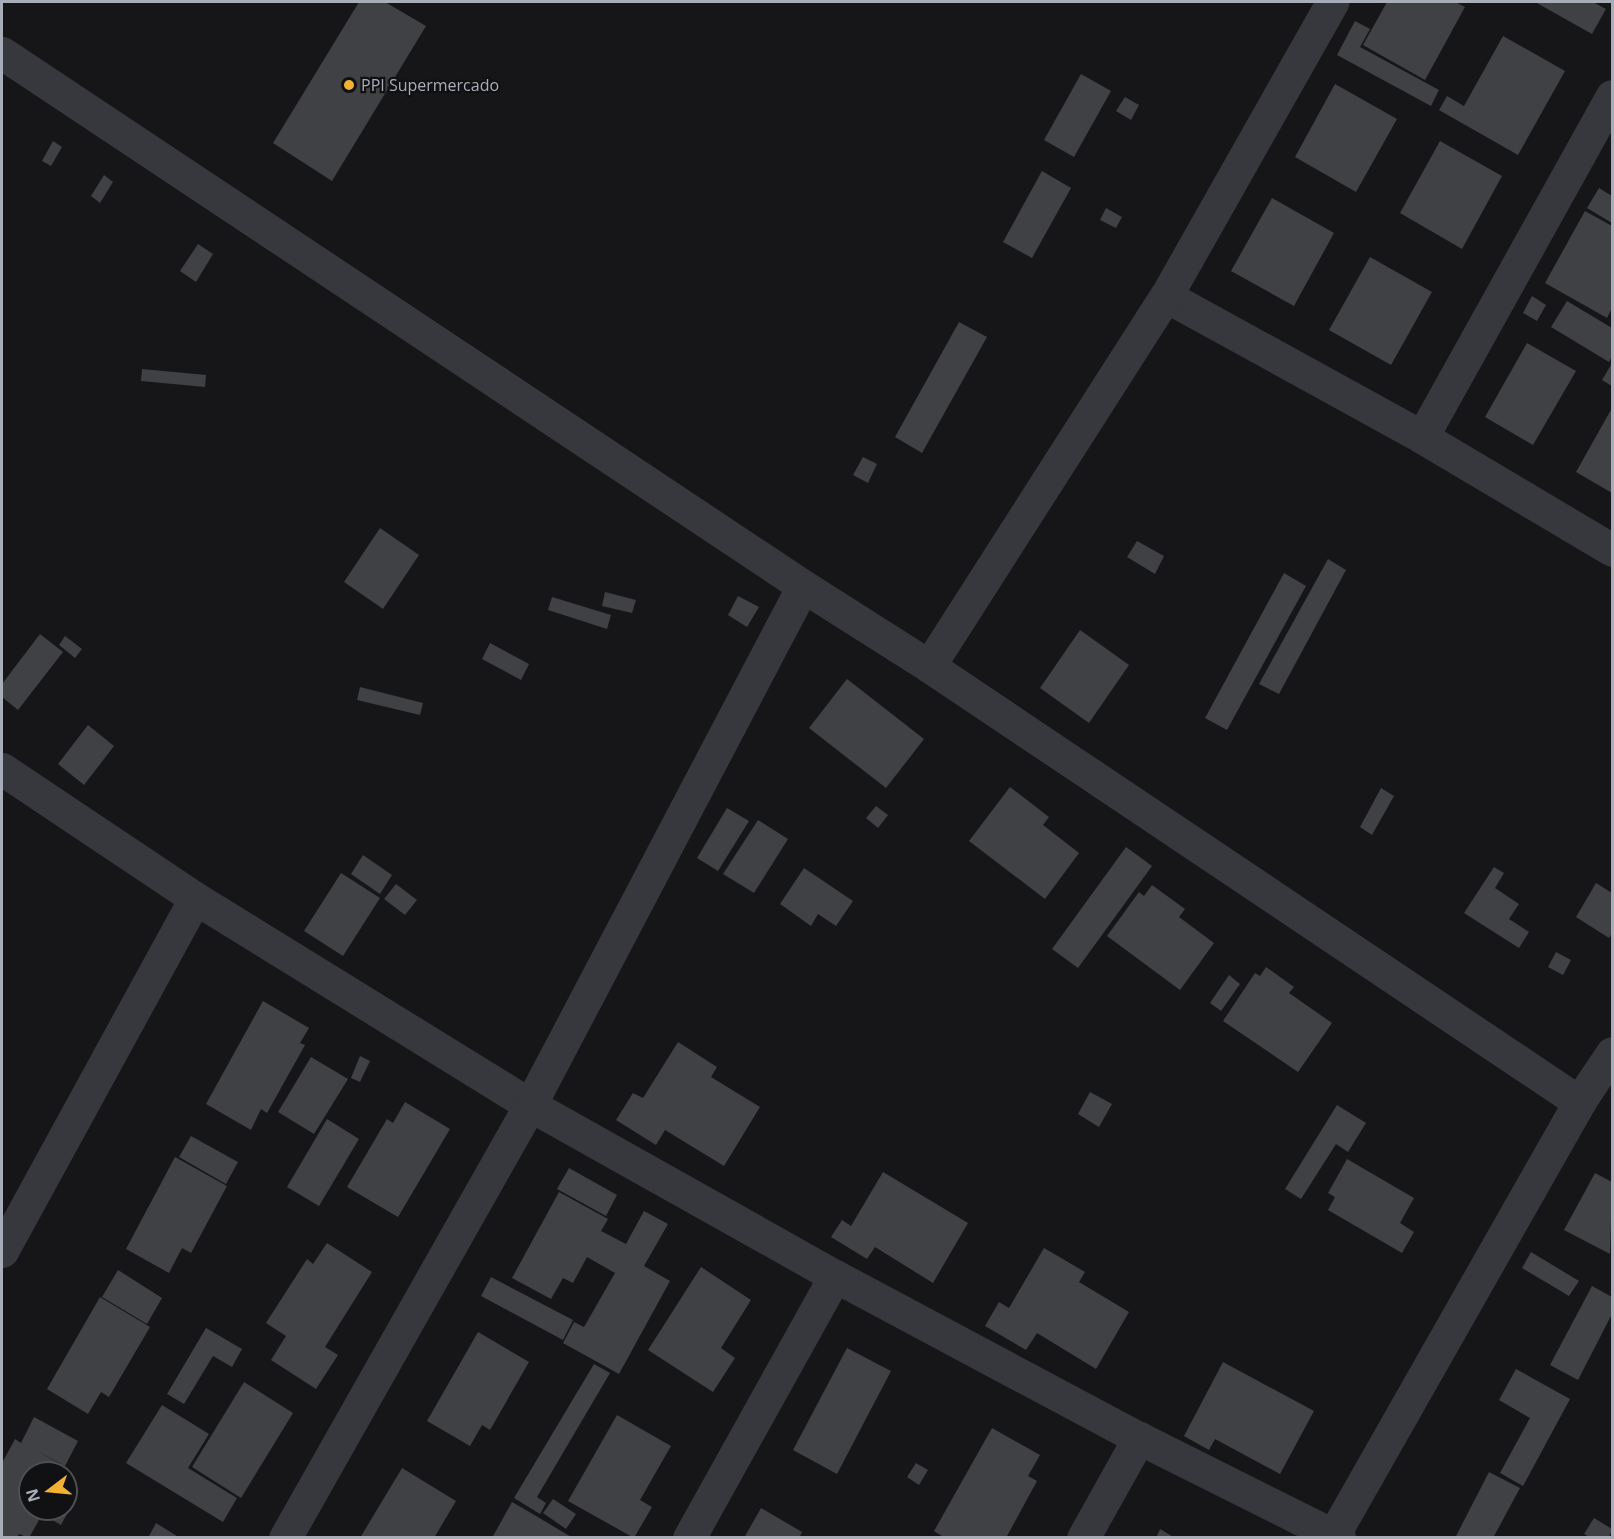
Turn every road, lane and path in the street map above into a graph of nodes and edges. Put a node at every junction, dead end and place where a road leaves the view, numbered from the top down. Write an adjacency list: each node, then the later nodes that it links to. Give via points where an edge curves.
1 (1332, 2): 4 (street)
2 (2, 53): 7 (street)
3 (1612, 96): 5 (street)
4 (1166, 296): 5 (street); 8 (street)
5 (1422, 437): 6 (street)
6 (1612, 550)
7 (803, 586): 8 (street); 13 (street)
8 (929, 666): 12 (street)
9 (2, 769): 10 (street)
10 (195, 898): 13 (street); 14 (street)
11 (1612, 1053): 12 (street)
12 (1579, 1102): 17 (street)
13 (530, 1105): 15 (street); 18 (street)
14 (2, 1251)
15 (835, 1276): 16 (street); 19 (street)
16 (1139, 1438): 17 (street); 20 (street)
17 (1337, 1536)
18 (285, 1538)
19 (689, 1538)
20 (1083, 1538)

